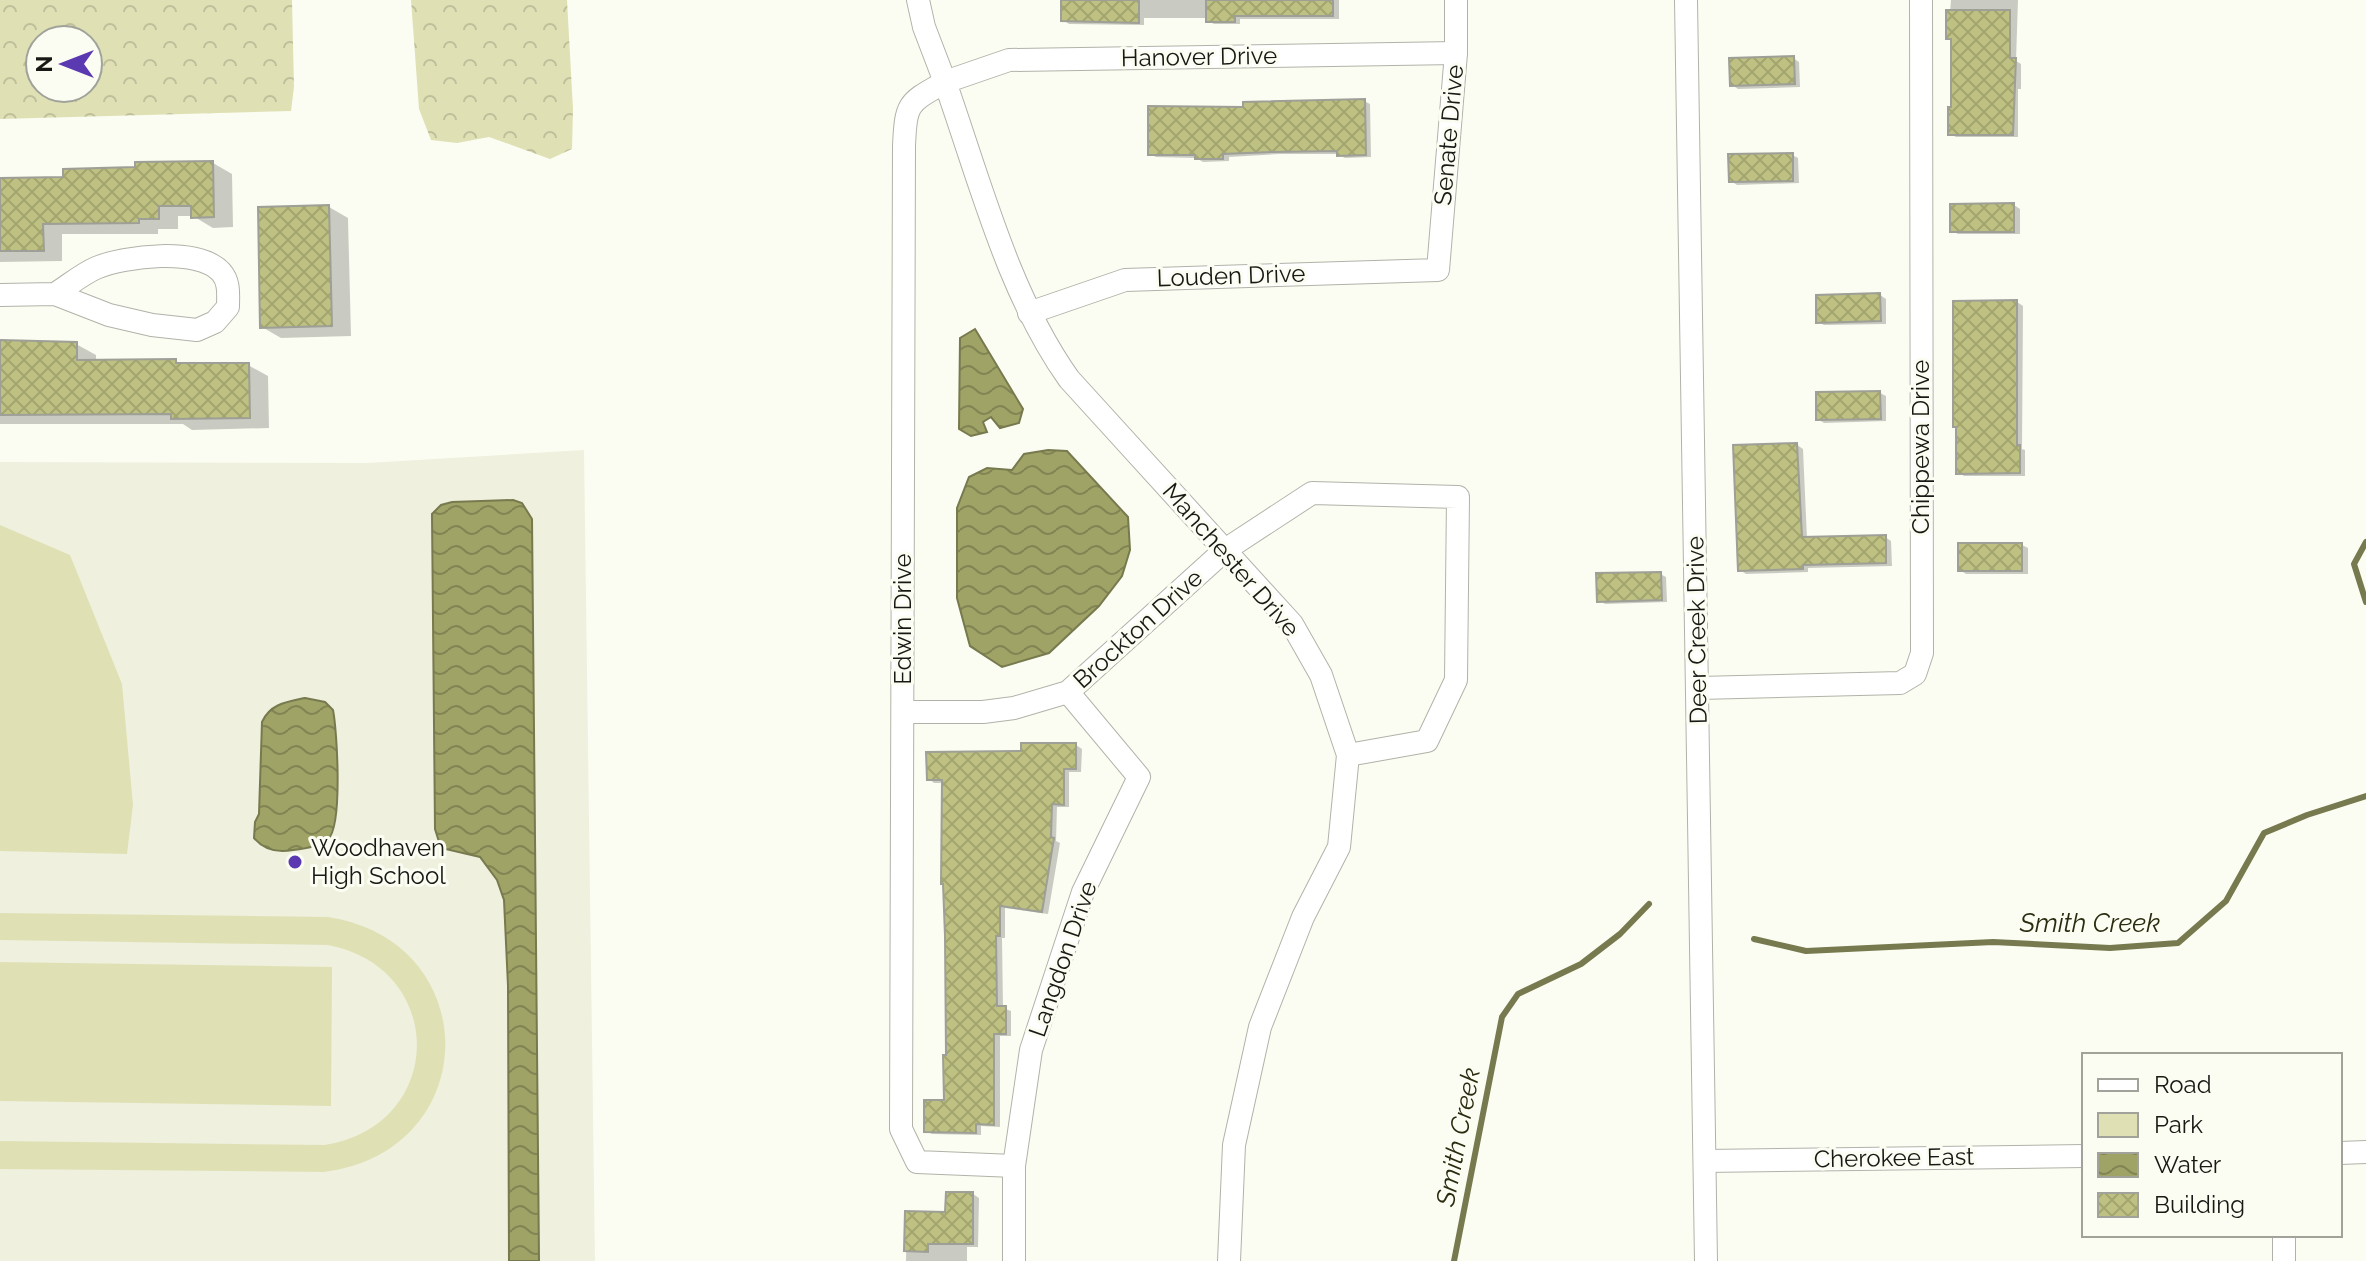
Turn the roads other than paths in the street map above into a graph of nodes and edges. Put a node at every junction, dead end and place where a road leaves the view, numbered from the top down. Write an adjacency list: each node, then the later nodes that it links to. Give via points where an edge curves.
1 (918, 0): 6 (street)
2 (1456, 0): 5 (street, Senate Drive)
3 (1686, 0): 12 (street, Deer Creek Drive)
4 (1921, 0): 12 (street, Chippewa Drive, via 1922,653 1915,674 1900,683)
5 (1456, 53): 6 (street, Hanover Drive, via 1009,60); 7 (street, Senate Drive)
6 (945, 82): 10 (street, Manchester Drive); 14 (street, Edwin Drive, via 914,100 905,121)
7 (1438, 270): 10 (street, Louden Drive, via 1125,280)
8 (55, 294): 8 (street, via 109,315 197,330 215,322 228,307 229,287 220,272 191,257 136,257 96,268); 9 (street)
9 (0, 295)
10 (1029, 313): 11 (street, Manchester Drive, via 1069,379)
11 (1225, 550): 13 (street, Brockton Drive); 15 (street, Manchester Drive, via 1292,624 1321,675); 15 (street, Brockton Drive, via 1312,493 1458,497 1456,680 1427,741)
12 (1699, 688): 19 (street, Deer Creek Drive)
13 (1068, 692): 14 (street, Brockton Drive, via 983,712); 20 (street, Langdon Drive, via 1139,777 1083,892 1031,1050)
14 (903, 712): 20 (street, Edwin Drive, via 901,1129 917,1162)
15 (1348, 755): 23 (street, Manchester Drive, via 1339,847 1303,917 1260,1027 1234,1145)
16 (2366, 1152): 17 (street)
17 (2342, 1153)
18 (2082, 1156): 19 (street, Cherokee East)
19 (1705, 1161): 24 (street, Deer Creek Drive)
20 (1014, 1166): 22 (street, Langdon Drive)
21 (2284, 1237): 25 (street)
22 (1014, 1261)
23 (1229, 1261)
24 (1706, 1261)
25 (2284, 1261)

